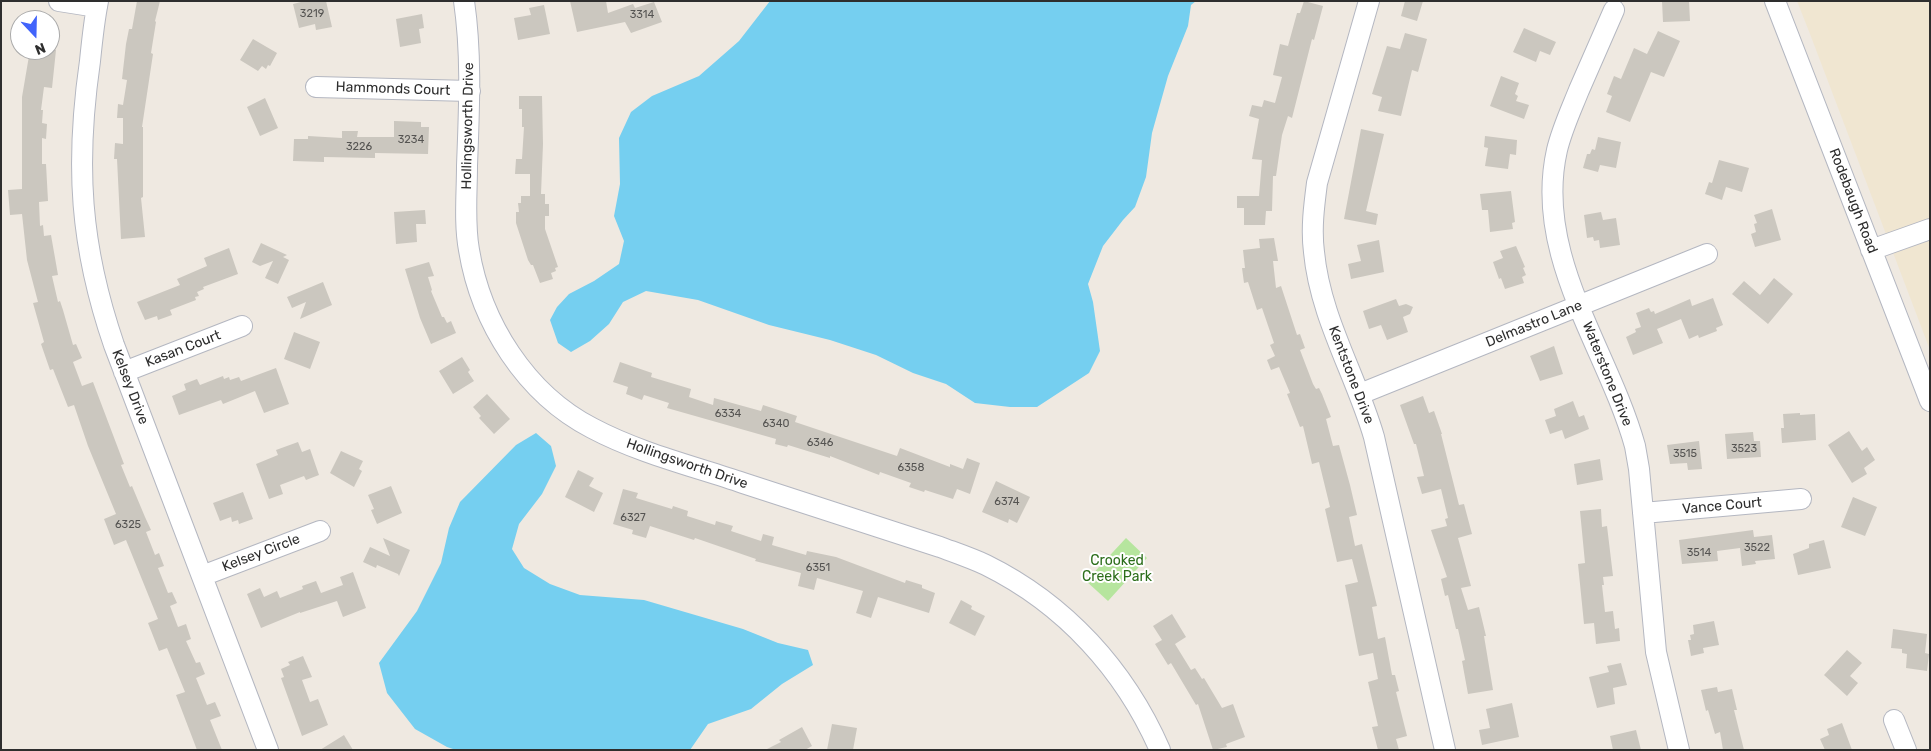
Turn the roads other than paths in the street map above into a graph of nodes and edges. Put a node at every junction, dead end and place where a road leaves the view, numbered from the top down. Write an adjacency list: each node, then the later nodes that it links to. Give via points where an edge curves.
1 (59, 1): 5 (street)
2 (464, 1): 8 (street, Hollingsworth Drive)
3 (1369, 1): 15 (street, Kentstone Drive, via 1320,173 1313,223 1321,291)
4 (1775, 1): 10 (street, Rodebaugh Road)
5 (98, 4): 14 (street, Kelsey Drive, via 83,120 82,197 94,278)
6 (1614, 10): 12 (street, Waterstone Drive, via 1562,131 1553,173 1556,236)
7 (316, 87): 8 (street, Hammonds Court)
8 (470, 91): 23 (street, Hollingsworth Drive, via 466,216 472,269 499,336 544,393 580,421 630,446 940,547 1008,577 1066,618 1106,660 1139,707)
9 (1930, 229): 10 (street)
10 (1871, 250): 16 (street, Rodebaugh Road)
11 (1707, 254): 12 (street, Delmastro Lane)
12 (1580, 305): 15 (street, Delmastro Lane); 18 (street, Waterstone Drive, via 1633,439)
13 (242, 326): 14 (street, Kasan Court)
14 (124, 372): 20 (street, Kelsey Drive)
15 (1360, 394): 24 (street, Kentstone Drive, via 1377,447)
16 (1930, 401)
17 (1801, 499): 18 (street, Vance Court)
18 (1644, 513): 25 (street, Waterstone Drive, via 1656,652)
19 (320, 531): 20 (street, Kelsey Circle)
20 (202, 576): 22 (street, Kelsey Drive)
21 (1894, 720): 26 (street)
22 (268, 750)
23 (1160, 750)
24 (1446, 750)
25 (1679, 750)
26 (1906, 750)

